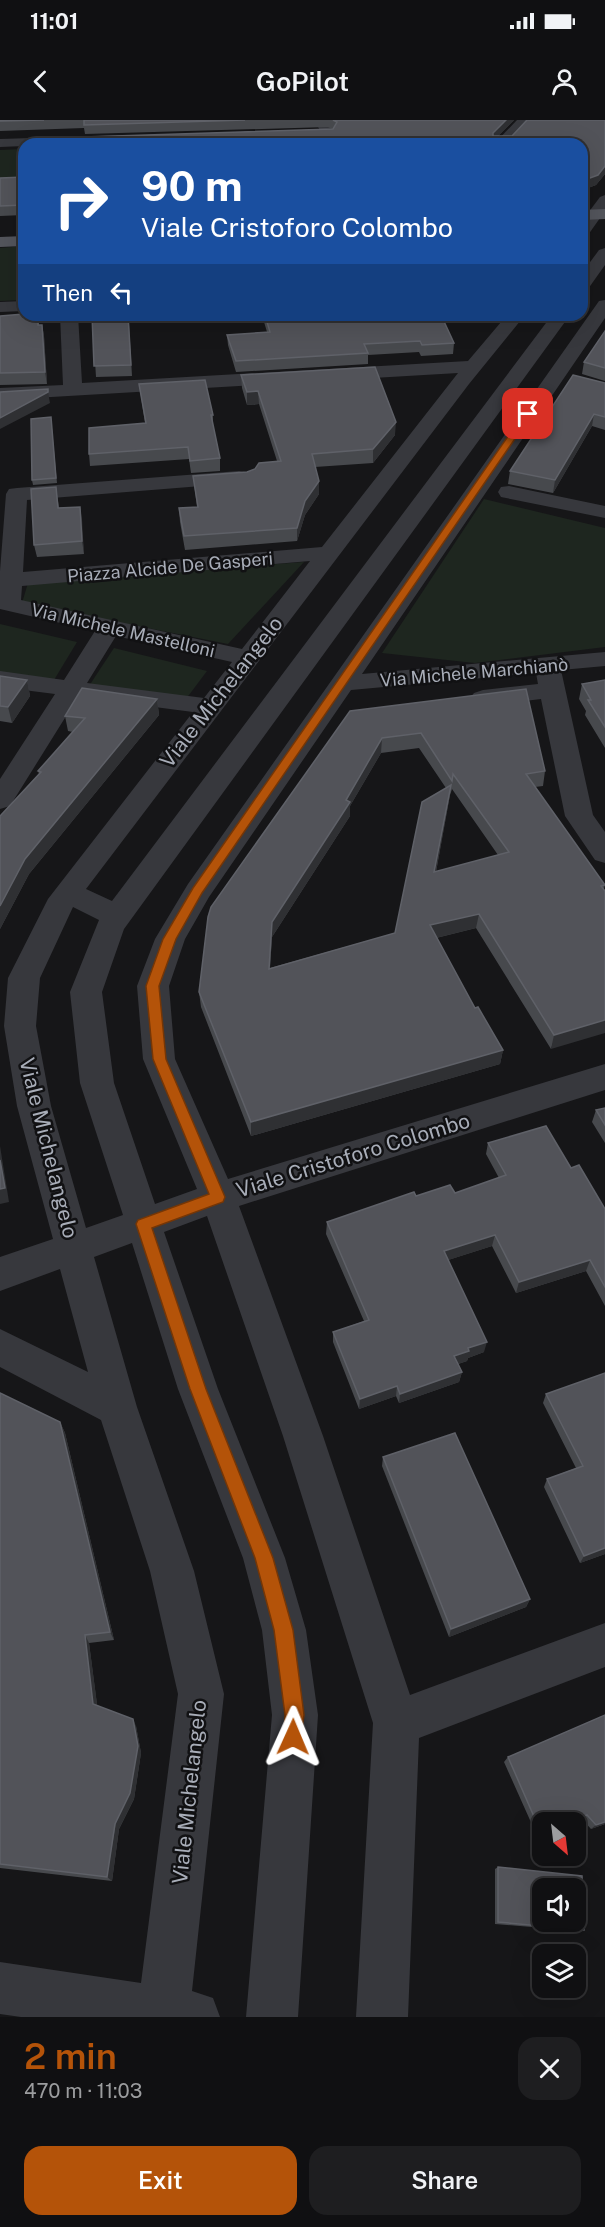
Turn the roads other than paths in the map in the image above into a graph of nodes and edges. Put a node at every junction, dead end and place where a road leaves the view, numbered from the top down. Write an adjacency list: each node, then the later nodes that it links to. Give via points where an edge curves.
1 (525, 120): 2 (street)
2 (507, 138)
3 (0, 143): 4 (street)
4 (18, 143)
5 (597, 211): 6 (street)
6 (588, 224)
7 (18, 241): 8 (main road)
8 (0, 242)
9 (605, 253): 10 (street)
10 (588, 277)
11 (588, 292): 12 (street)
12 (605, 297)
13 (605, 305): 32 (street, via 565,378)
14 (18, 306): 15 (street)
15 (0, 307)
16 (69, 321): 20 (street)
17 (511, 321): 19 (street, Viale Michelangelo)
18 (557, 321): 41 (street)
19 (475, 366): 20 (street); 25 (street, Viale Michelangelo)
20 (73, 390): 21 (street)
21 (0, 394)
22 (247, 477): 26 (street, via 17,494)
23 (509, 492): 24 (street)
24 (605, 512)
25 (328, 553): 26 (street, Piazza Alcide De Gasperi); 28 (street, Viale Michelangelo)
26 (7, 595): 27 (street, Via Michele Mastelloni)
27 (109, 628): 28 (street, Via Michele Mastelloni); 33 (street)
28 (247, 658): 35 (street, Viale Michelangelo)
29 (605, 659): 30 (street, Via Michele Marchianò)
30 (550, 678): 32 (street, Via Michele Marchianò); 34 (street); 39 (street, via 579,816)
31 (0, 679): 33 (street)
32 (343, 683): 37 (street)
33 (68, 689): 35 (street); 38 (street)
34 (454, 702)
35 (209, 706): 40 (street, Viale Michelangelo)
36 (352, 714): 37 (street)
37 (318, 719): 43 (street, via 198,891 170,939 153,986 159,1059)
38 (0, 800)
39 (605, 853)
40 (68, 892): 41 (street); 45 (street, Viale Michelangelo, via 24,978 20,1026 34,1106)
41 (117, 916): 44 (street, via 86,992 97,1083)
42 (605, 1077): 43 (street, Viale Cristoforo Colombo)
43 (218, 1197): 44 (street, Viale Cristoforo Colombo); 50 (street, via 303,1436)
44 (144, 1224): 45 (street, Viale Cristoforo Colombo); 53 (street, via 198,1389 264,1558 284,1630 295,1715)
45 (75, 1249): 46 (street, Viale Cristoforo Colombo); 48 (street, Viale Michelangelo)
46 (0, 1274)
47 (0, 1347): 48 (street)
48 (117, 1407): 52 (street, Viale Michelangelo, via 172,1571 201,1694)
49 (605, 1645): 50 (street)
50 (396, 1723): 54 (street)
51 (0, 1988): 52 (street)
52 (174, 2016)
53 (272, 2017)
54 (382, 2017)

